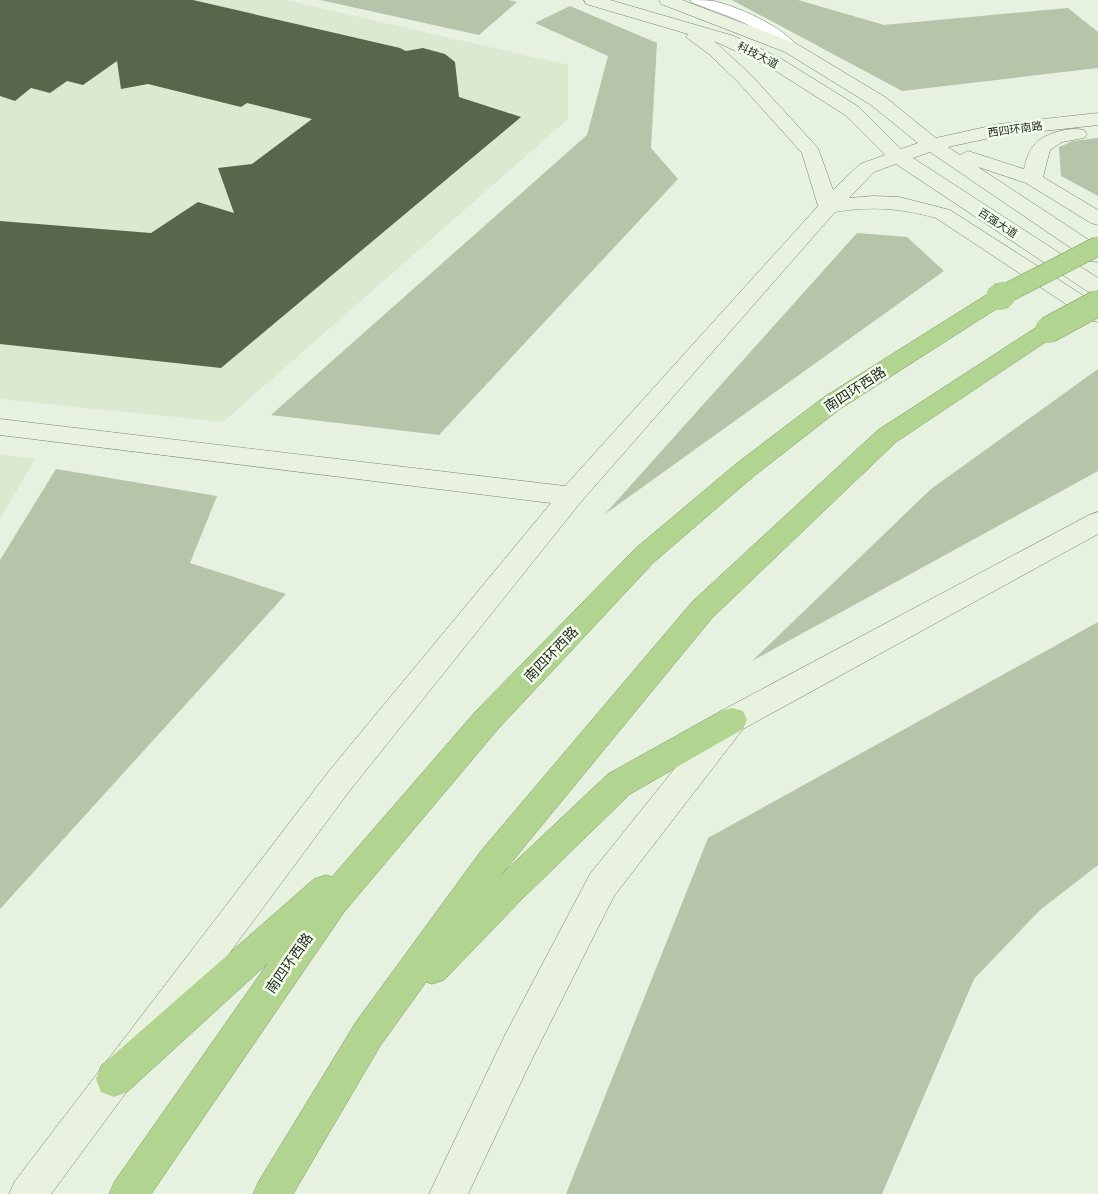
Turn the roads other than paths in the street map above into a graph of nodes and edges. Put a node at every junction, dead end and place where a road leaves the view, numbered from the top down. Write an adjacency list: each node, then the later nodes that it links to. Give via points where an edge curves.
1 (592, 0): 4 (main road, 科技大道)
2 (698, 0): 5 (street, via 767,29)
3 (672, 1): 5 (main road, 科技大道)
4 (676, 24): 6 (main road, 科技大道, via 728,40 774,62); 12 (main road, via 721,56 811,152)
5 (791, 48): 9 (main road, 科技大道, via 878,101)
6 (852, 112): 9 (main road); 10 (main road, 科技大道)
7 (1098, 119): 9 (main road, 西四环南路, via 999,130)
8 (1098, 131): 11 (main road, via 1062,135 1043,144 1036,155)
9 (932, 145): 10 (main road, 西四环南路); 11 (main road); 15 (main road)
10 (898, 157): 12 (main road, via 867,168); 16 (main road, 百强大道)
11 (1033, 179): 13 (main road)
12 (828, 207): 18 (main road, via 893,201 943,214); 20 (main road)
13 (1098, 219)
14 (1098, 246): 23 (highway, 南四环西路, bridge, via 999,297 832,403 745,470 645,555 487,720)
15 (1098, 256)
16 (1098, 288)
17 (1098, 303): 24 (highway, bridge, via 1048,330 887,436 705,607 492,861)
18 (1098, 315)
19 (0, 427): 20 (main road)
20 (571, 496): 25 (main road, via 340,780)
21 (1098, 522): 22 (main road)
22 (732, 720): 24 (highway, via 619,784 509,889); 29 (main road, via 602,885)
23 (389, 834): 25 (highway); 27 (highway, 南四环西路, via 332,901)
24 (368, 1034): 28 (highway)
25 (114, 1079): 26 (main road)
26 (28, 1194)
27 (128, 1194)
28 (272, 1194)
29 (448, 1194)

